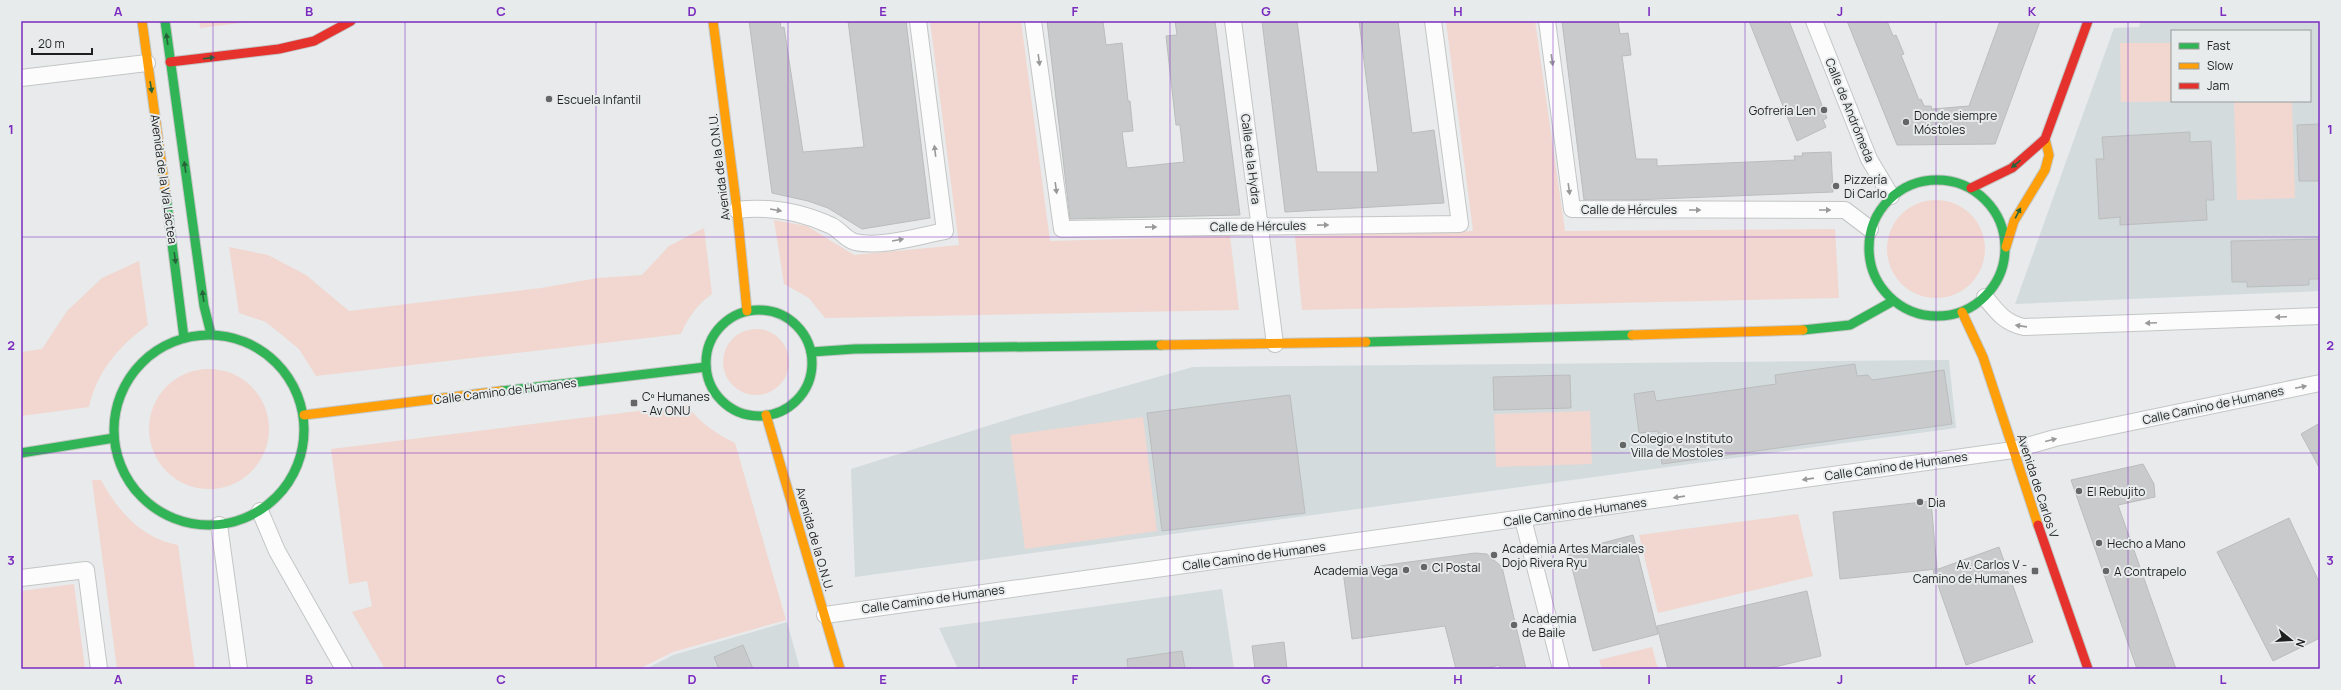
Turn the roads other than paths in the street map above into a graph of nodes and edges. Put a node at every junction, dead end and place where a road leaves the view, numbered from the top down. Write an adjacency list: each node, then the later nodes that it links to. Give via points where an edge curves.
1 (142, 21): 13 (street, Avenida de la Vía Láctea)
2 (165, 21): 12 (street, Avenida de la Vía Láctea, one-way to 2)
3 (351, 21): 12 (street, one-way to 3, via 280,48 314,41)
4 (713, 21): 18 (street, Avenida de la O.N.U.)
5 (918, 21): 18 (street, one-way to 5, via 760,207 799,214 833,227 853,242 874,244 945,231)
6 (1034, 21): 19 (street, Calle de Hércules, one-way to 19, via 1062,229)
7 (1233, 21): 19 (street, Calle de la Hydra)
8 (1433, 21): 19 (street, Calle de Hércules, one-way to 8, via 1460,224)
9 (1547, 21): 20 (street, Calle de Hércules, one-way to 20, via 1572,209 1845,210)
10 (1814, 21): 17 (street, Calle de Andrómeda, via 1869,159)
11 (2088, 21): 15 (street)
12 (170, 62): 27 (street, Avenida de la Vía Láctea, one-way to 12, via 204,306)
13 (148, 63): 14 (street); 28 (street, Avenida de la Vía Láctea, one-way to 28)
14 (21, 78)
15 (2045, 139): 16 (street, one-way to 16, via 2012,168); 21 (street, one-way to 15, via 2014,221 2045,170 2049,155)
16 (1971, 188): 17 (street, via 1951,180 1930,179 1909,184); 21 (street, via 1988,201 1998,216 2004,232)
17 (1891, 196): 20 (street, via 1878,212)
18 (737, 210): 24 (street, Avenida de la O.N.U.)
19 (1260, 226): 29 (street, Calle de la Hydra)
20 (1870, 229): 23 (street, via 1870,266 1879,285)
21 (2005, 250): 22 (street, via 1998,278)
22 (1985, 297): 25 (street); 26 (street, one-way to 22, via 2024,328 2003,319)
23 (1893, 301): 25 (street, via 1912,312 1929,316 1946,316); 29 (street, via 1850,326 1818,330)
24 (747, 310): 30 (street, via 769,310 795,323 805,336); 31 (street, via 729,318 716,331 707,348)
25 (1962, 312): 36 (street, Avenida de Carlos V, via 1983,357)
26 (2320, 316)
27 (211, 334): 28 (street); 33 (street, via 244,340 272,358 293,383)
28 (184, 338): 35 (street, via 163,346 145,359 131,376 115,416)
29 (1275, 344): 30 (street, via 854,349)
30 (811, 352): 34 (street, via 812,367 809,381 802,394 780,411)
31 (706, 367): 33 (street, Calle Camino de Humanes); 34 (street, via 710,384 724,402 733,409 749,415)
32 (2320, 382): 36 (street, Calle Camino de Humanes, one-way to 32, via 2055,438)
33 (304, 415): 38 (street, via 304,442 296,469 281,493)
34 (766, 415): 42 (street, Avenida de la O.N.U.)
35 (114, 438): 37 (street); 40 (street, via 122,468 138,493 161,513 189,524)
36 (2013, 450): 39 (street, Calle Camino de Humanes, one-way to 39); 48 (street, Avenida de Carlos V)
37 (21, 453)
38 (260, 511): 40 (street, via 241,520); 45 (street, via 277,551)
39 (1523, 519): 42 (street, Calle Camino de Humanes); 47 (street)
40 (219, 525): 44 (street)
41 (21, 578): 43 (street, via 86,570)
42 (825, 615): 46 (street, Avenida de la O.N.U.)
43 (99, 669)
44 (239, 669)
45 (344, 669)
46 (840, 669)
47 (1561, 669)
48 (2088, 669)

